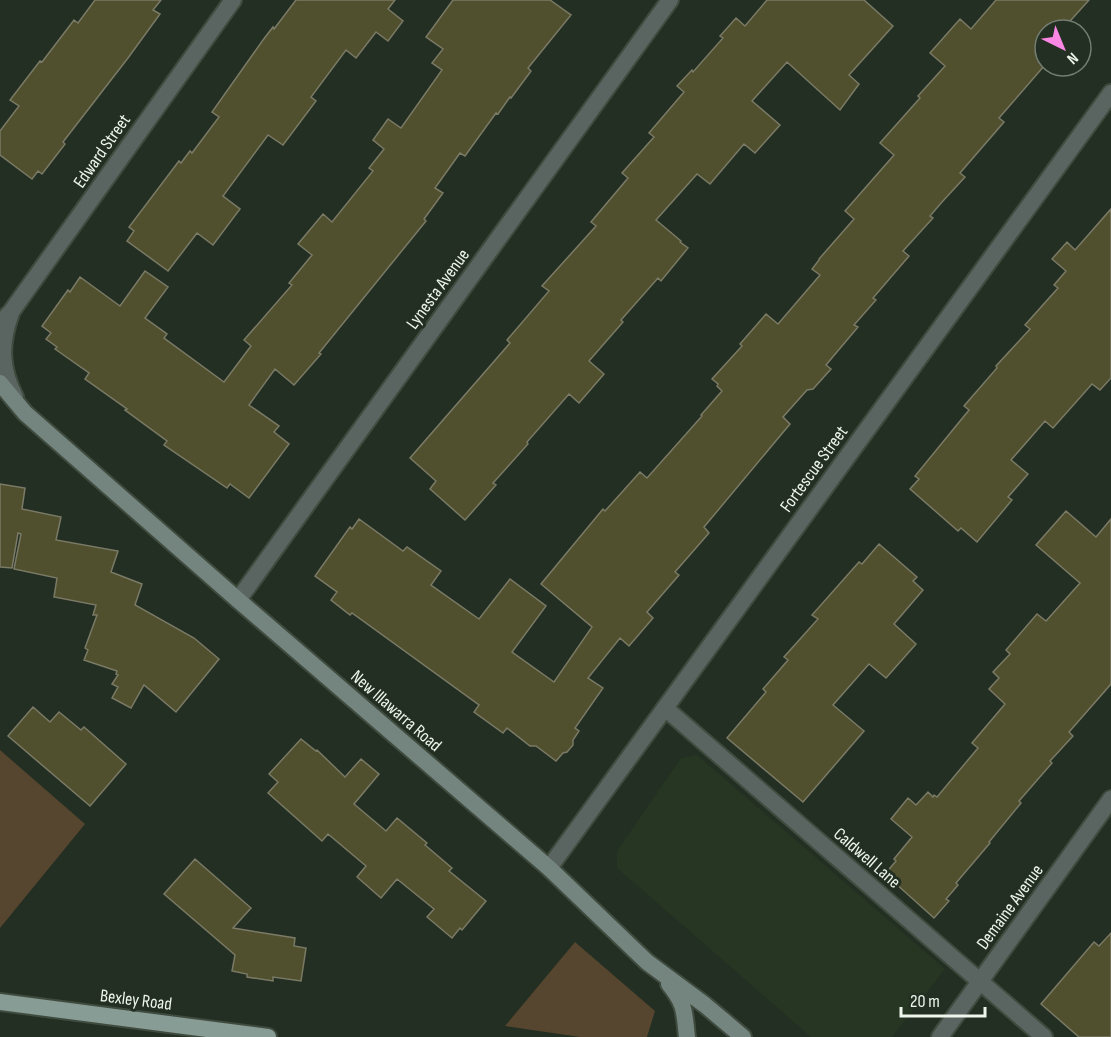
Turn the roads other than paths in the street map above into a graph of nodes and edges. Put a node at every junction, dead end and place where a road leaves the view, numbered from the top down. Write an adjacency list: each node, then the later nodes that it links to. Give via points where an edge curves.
1 (233, 0): 4 (street, Edward Street)
2 (670, 0): 8 (street, Lynesta Avenue)
3 (1111, 93): 9 (street, Fortescue Street)
4 (6, 317): 7 (street, Edward Street, via 2,361 9,386)
5 (0, 383): 7 (main road, New Illawarra Road)
6 (0, 398): 7 (main road, New Illawarra Road)
7 (25, 413): 8 (main road, New Illawarra Road)
8 (238, 600): 11 (main road, New Illawarra Road)
9 (665, 708): 11 (street, Fortescue Street); 13 (street, Caldwell Lane)
10 (1111, 799): 13 (street, Demaine Avenue)
11 (549, 868): 12 (main road, New Illawarra Road)
12 (647, 962): 17 (main road, via 680,1000); 18 (main road, New Illawarra Road)
13 (980, 982): 19 (street, Demaine Avenue); 20 (street, Caldwell Lane)
14 (0, 1002): 15 (main road, Bexley Road)
15 (221, 1034): 16 (main road, Bexley Road)
16 (268, 1037)
17 (687, 1037)
18 (743, 1037)
19 (940, 1037)
20 (1044, 1037)

